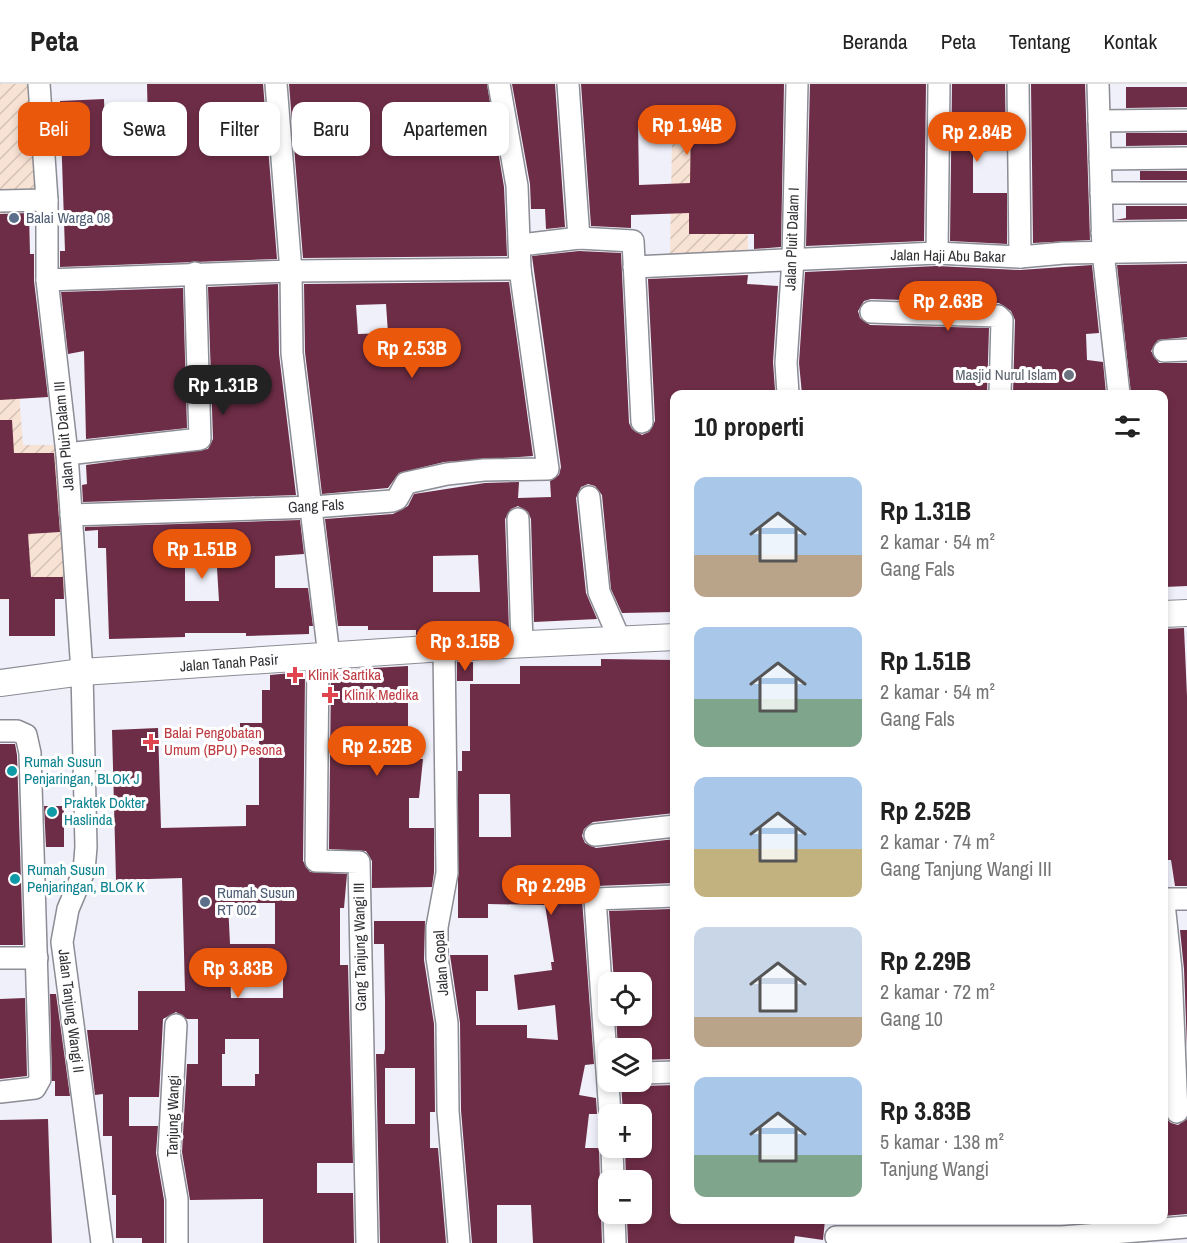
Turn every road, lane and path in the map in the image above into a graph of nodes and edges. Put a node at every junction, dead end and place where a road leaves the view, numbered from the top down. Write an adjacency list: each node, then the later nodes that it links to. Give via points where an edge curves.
1 (39, 84): 15 (street, Jalan Pluit Dalam III)
2 (276, 84): 27 (street)
3 (500, 84): 20 (street, via 517,186)
4 (568, 84): 18 (street)
5 (796, 84): 24 (street, Jalan Pluit Dalam I)
6 (939, 84): 22 (street)
7 (1018, 84): 23 (street)
8 (1098, 84): 10 (street)
9 (1187, 120): 10 (street)
10 (1099, 121): 12 (street)
11 (1187, 158): 12 (street)
12 (1100, 159): 13 (street)
13 (1101, 193): 14 (street); 19 (street)
14 (1187, 194)
15 (47, 200): 16 (street); 29 (street, Jalan Pluit Dalam III)
16 (0, 201)
17 (1187, 232): 19 (street)
18 (579, 238): 20 (street); 25 (street, via 633,241)
19 (1103, 243): 21 (street); 23 (street, Jalan Haji Abu Bakar); 35 (street)
20 (521, 245): 26 (street)
21 (1187, 251)
22 (937, 253): 23 (street, Jalan Haji Abu Bakar); 24 (street, Jalan Haji Abu Bakar)
23 (1020, 257)
24 (793, 260): 25 (street, Jalan Haji Abu Bakar); 33 (street, Jalan Pluit Dalam I)
25 (634, 267): 36 (street)
26 (520, 269): 27 (street); 39 (street, Gang Fals, via 548,469 447,474 406,483 395,501)
27 (291, 271): 28 (street); 39 (street, via 292,353)
28 (195, 273): 29 (street); 37 (street, via 200,439)
29 (47, 280): 37 (street, Jalan Pluit Dalam III)
30 (870, 312): 34 (street, via 998,316 1002,320)
31 (1187, 350): 32 (street)
32 (1164, 351)
33 (788, 390)
34 (1000, 390)
35 (1119, 390)
36 (642, 422)
37 (67, 454): 40 (street, Jalan Pluit Dalam III)
38 (589, 497): 45 (street, via 599,592)
39 (312, 507): 40 (street, Gang Fals); 48 (street)
40 (71, 514): 49 (street, Jalan Pluit Dalam III)
41 (518, 519): 46 (street)
42 (1187, 613): 43 (street)
43 (1168, 614)
44 (670, 637): 45 (street, Jalan Tanah Pasir)
45 (620, 640): 46 (street, Jalan Tanah Pasir)
46 (522, 644): 47 (street, Jalan Tanah Pasir)
47 (444, 648): 48 (street, Jalan Tanah Pasir); 76 (street, Jalan Gopal, via 447,873 437,927 437,958 447,1023 448,1111)
48 (324, 657): 49 (street, Jalan Tanah Pasir); 75 (street, Gang Tanjung Wangi III, via 316,861 358,862)
49 (82, 672): 50 (street, Jalan Tanah Pasir); 73 (street, Jalan Tanjung Wangi II, via 86,847 84,871 68,909 62,942)
50 (0, 683)
51 (0, 731): 59 (street, via 26,735 30,753)
52 (670, 827): 53 (street)
53 (595, 835)
54 (670, 896): 63 (street, via 595,899)
55 (1187, 899): 56 (street)
56 (1168, 901)
57 (1168, 919): 60 (street)
58 (0, 958): 59 (street)
59 (37, 958): 66 (street, via 40,1079 35,1088)
60 (1179, 970): 61 (street)
61 (1168, 1014): 67 (street)
62 (176, 1025): 74 (street, Tanjung Wangi, via 170,1153 177,1199)
63 (605, 1038)
64 (670, 1072): 65 (street)
65 (652, 1073)
66 (0, 1092)
67 (1176, 1112)
68 (614, 1224): 77 (street)
69 (1187, 1227): 72 (street)
70 (835, 1233): 71 (street)
71 (1062, 1233): 72 (street)
72 (1134, 1237)
73 (102, 1243)
74 (177, 1243)
75 (367, 1243)
76 (459, 1243)
77 (615, 1243)

